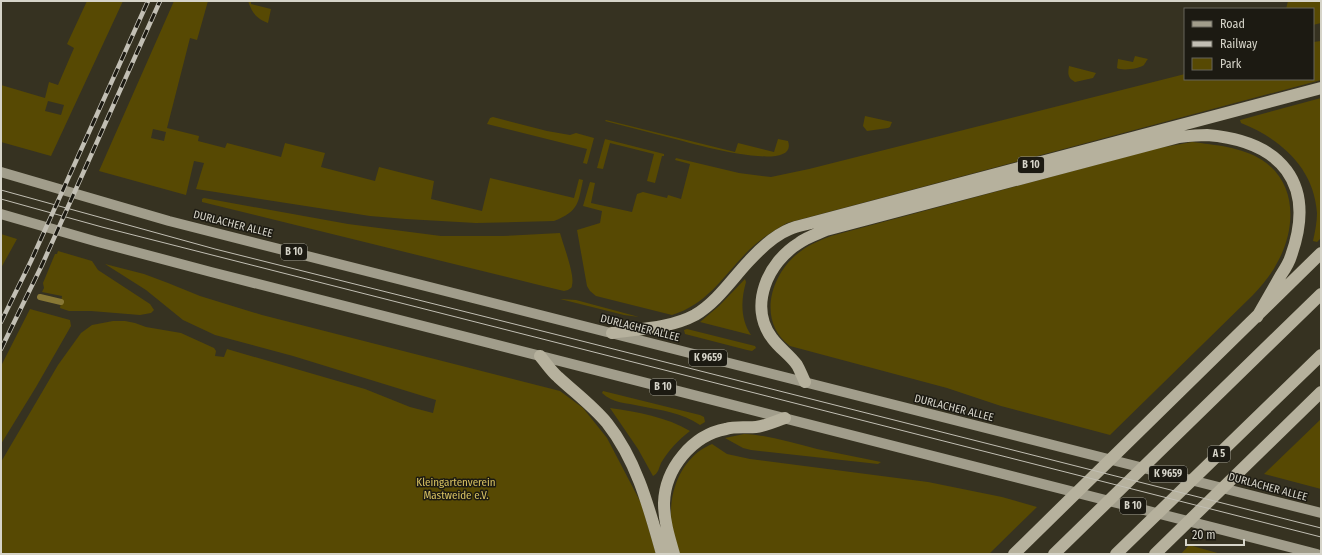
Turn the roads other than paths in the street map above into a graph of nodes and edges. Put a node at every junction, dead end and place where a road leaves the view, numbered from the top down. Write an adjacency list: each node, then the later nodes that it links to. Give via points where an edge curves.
1 (1321, 88): 8 (highway, B 10, via 790,229 750,259 722,292 697,314 679,322)
2 (3, 173): 6 (main road, DURLACHER ALLEE / B 10, via 109,204)
3 (1, 214): 10 (main road, B 10, via 98,242)
4 (1321, 253): 7 (highway)
5 (1321, 294): 18 (highway)
6 (479, 299): 8 (main road, DURLACHER ALLEE / K 9659)
7 (1257, 317): 11 (highway, via 1291,258 1300,222 1300,203 1295,186 1288,172 1277,160 1248,143 1205,135 1179,137 826,230 798,243 778,262 767,278 761,302 765,324 771,337 798,366); 17 (highway)
8 (612, 333): 11 (main road, DURLACHER ALLEE / K 9659)
9 (1321, 355): 19 (highway, A 5)
10 (540, 356): 13 (main road, B 10); 15 (highway, via 595,410 618,437 633,464 648,503)
11 (805, 382): 14 (main road, DURLACHER ALLEE / K 9659)
12 (1321, 392): 20 (highway, A 5)
13 (785, 418): 16 (highway, via 757,427 726,428 710,434 693,445 680,458 673,470 664,502 665,523); 21 (main road, B 10)
14 (1321, 513)
15 (662, 554)
16 (674, 554)
17 (1014, 554)
18 (1054, 554)
19 (1116, 554)
20 (1155, 554)
21 (1317, 554)

